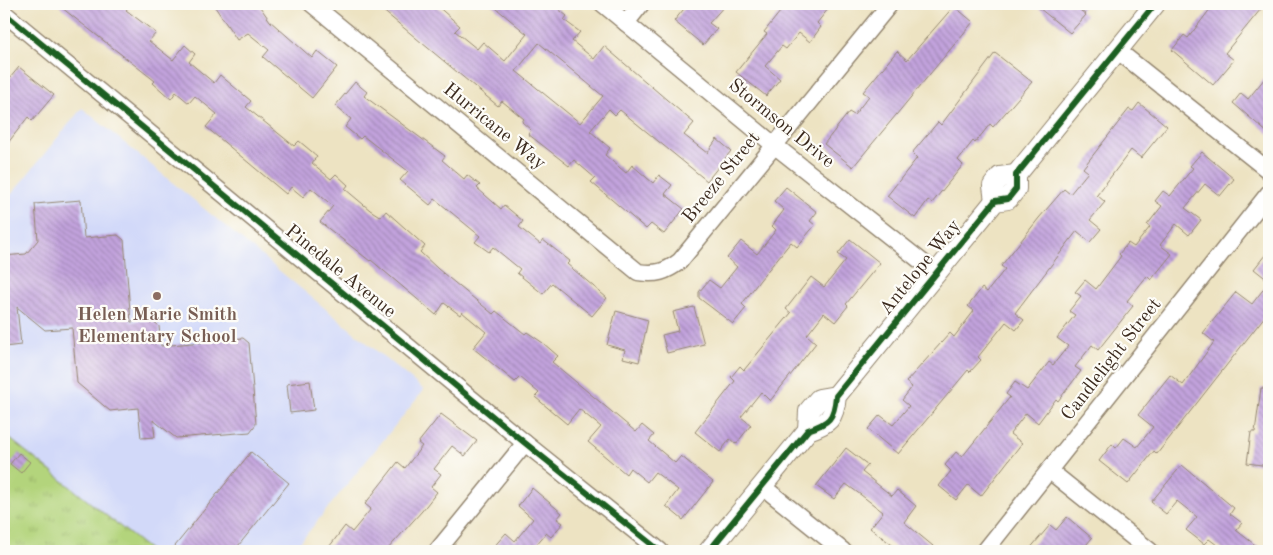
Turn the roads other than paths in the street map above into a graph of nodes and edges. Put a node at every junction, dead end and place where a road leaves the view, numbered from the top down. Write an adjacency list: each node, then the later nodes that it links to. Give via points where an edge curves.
1 (312, 4): 13 (street, Hurricane Way, via 638,272)
2 (603, 4): 7 (street, Stormson Drive)
3 (641, 4): 7 (street)
4 (890, 4): 9 (street, Breeze Street)
5 (1155, 4): 8 (street, Antelope Way)
6 (7, 22): 14 (street, Pinedale Avenue)
7 (626, 23): 9 (street, Stormson Drive)
8 (1117, 50): 10 (street); 12 (street, Antelope Way, via 1016,175 1000,177 993,186 994,201)
9 (774, 145): 12 (street, Stormson Drive); 13 (street, Breeze Street, via 680,261 668,270)
10 (1269, 171)
11 (1269, 194): 15 (street, Candlelight Street)
12 (936, 273): 16 (street, Antelope Way, via 836,396 819,399 809,411 808,430)
13 (653, 274)
14 (525, 443): 17 (street); 18 (street, Pinedale Avenue)
15 (1050, 471): 21 (street, Candlelight Street); 22 (street)
16 (762, 486): 19 (street, Antelope Way); 20 (street)
17 (437, 551)
18 (660, 551)
19 (709, 551)
20 (843, 551)
21 (985, 551)
22 (1150, 551)

